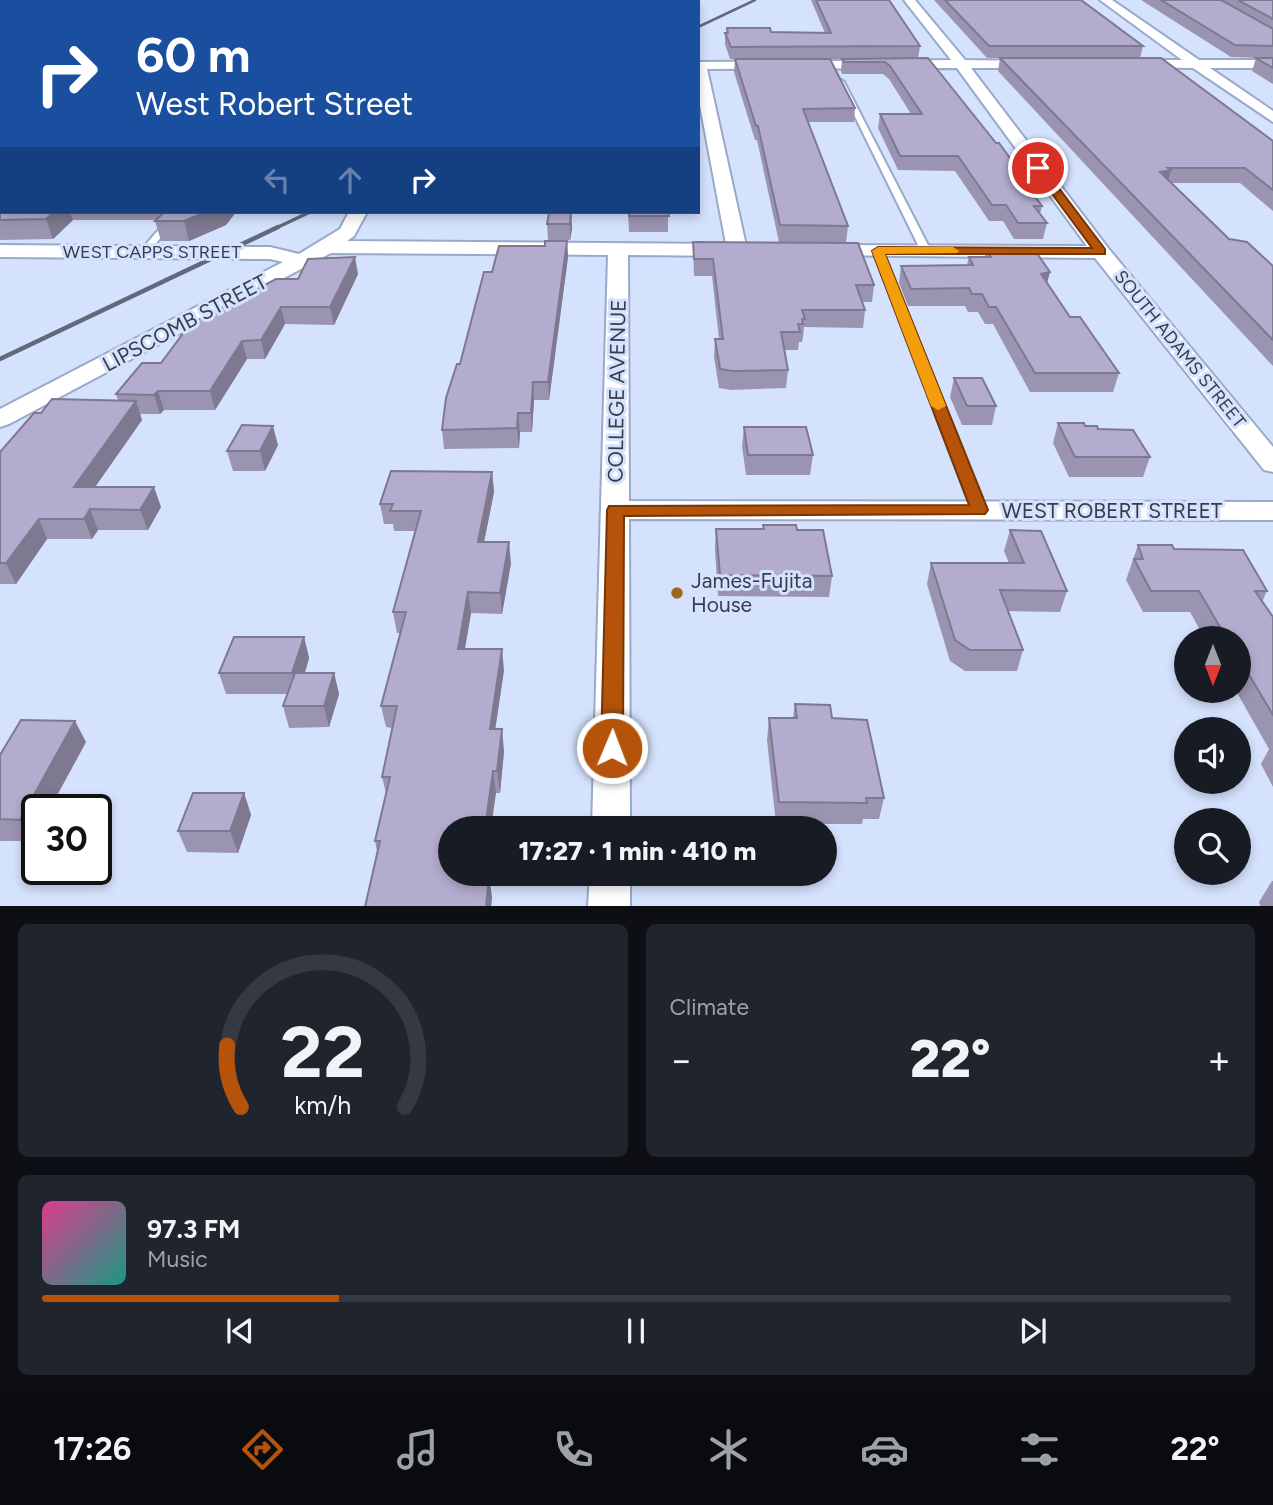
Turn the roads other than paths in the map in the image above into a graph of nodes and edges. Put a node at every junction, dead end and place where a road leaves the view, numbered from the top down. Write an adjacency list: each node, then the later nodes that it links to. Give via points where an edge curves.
1 (909, 0): 4 (street, SOUTH ADAMS STREET)
2 (1104, 0): 7 (street)
3 (831, 64): 4 (street); 14 (street, via 700,68); 20 (lane)
4 (961, 64): 5 (street); 21 (street, SOUTH ADAMS STREET)
5 (1044, 64)
6 (1113, 64): 7 (street)
7 (1196, 64): 8 (street); 9 (street)
8 (1273, 64)
9 (1273, 118)
10 (176, 214): 18 (lane)
11 (357, 214): 12 (street, LIPSCOMB STREET, via 348,232)
12 (327, 247): 13 (street); 22 (street, LIPSCOMB STREET)
13 (618, 248): 14 (street); 25 (street, COLLEGE AVENUE)
14 (737, 250): 15 (street)
15 (763, 250)
16 (801, 250): 19 (street)
17 (0, 251): 18 (street, WEST CAPPS STREET)
18 (144, 251): 22 (street, WEST CAPPS STREET, via 271,253)
19 (878, 251): 20 (street); 26 (lane)
20 (926, 251): 21 (street)
21 (1101, 251): 24 (street, SOUTH ADAMS STREET)
22 (303, 261): 23 (street, LIPSCOMB STREET)
23 (0, 419)
24 (1273, 464)
25 (615, 510): 26 (street, WEST ROBERT STREET); 28 (street, COLLEGE AVENUE)
26 (979, 510): 27 (street, WEST ROBERT STREET)
27 (1273, 511)
28 (611, 816)
29 (610, 886): 30 (street)
30 (609, 906)

